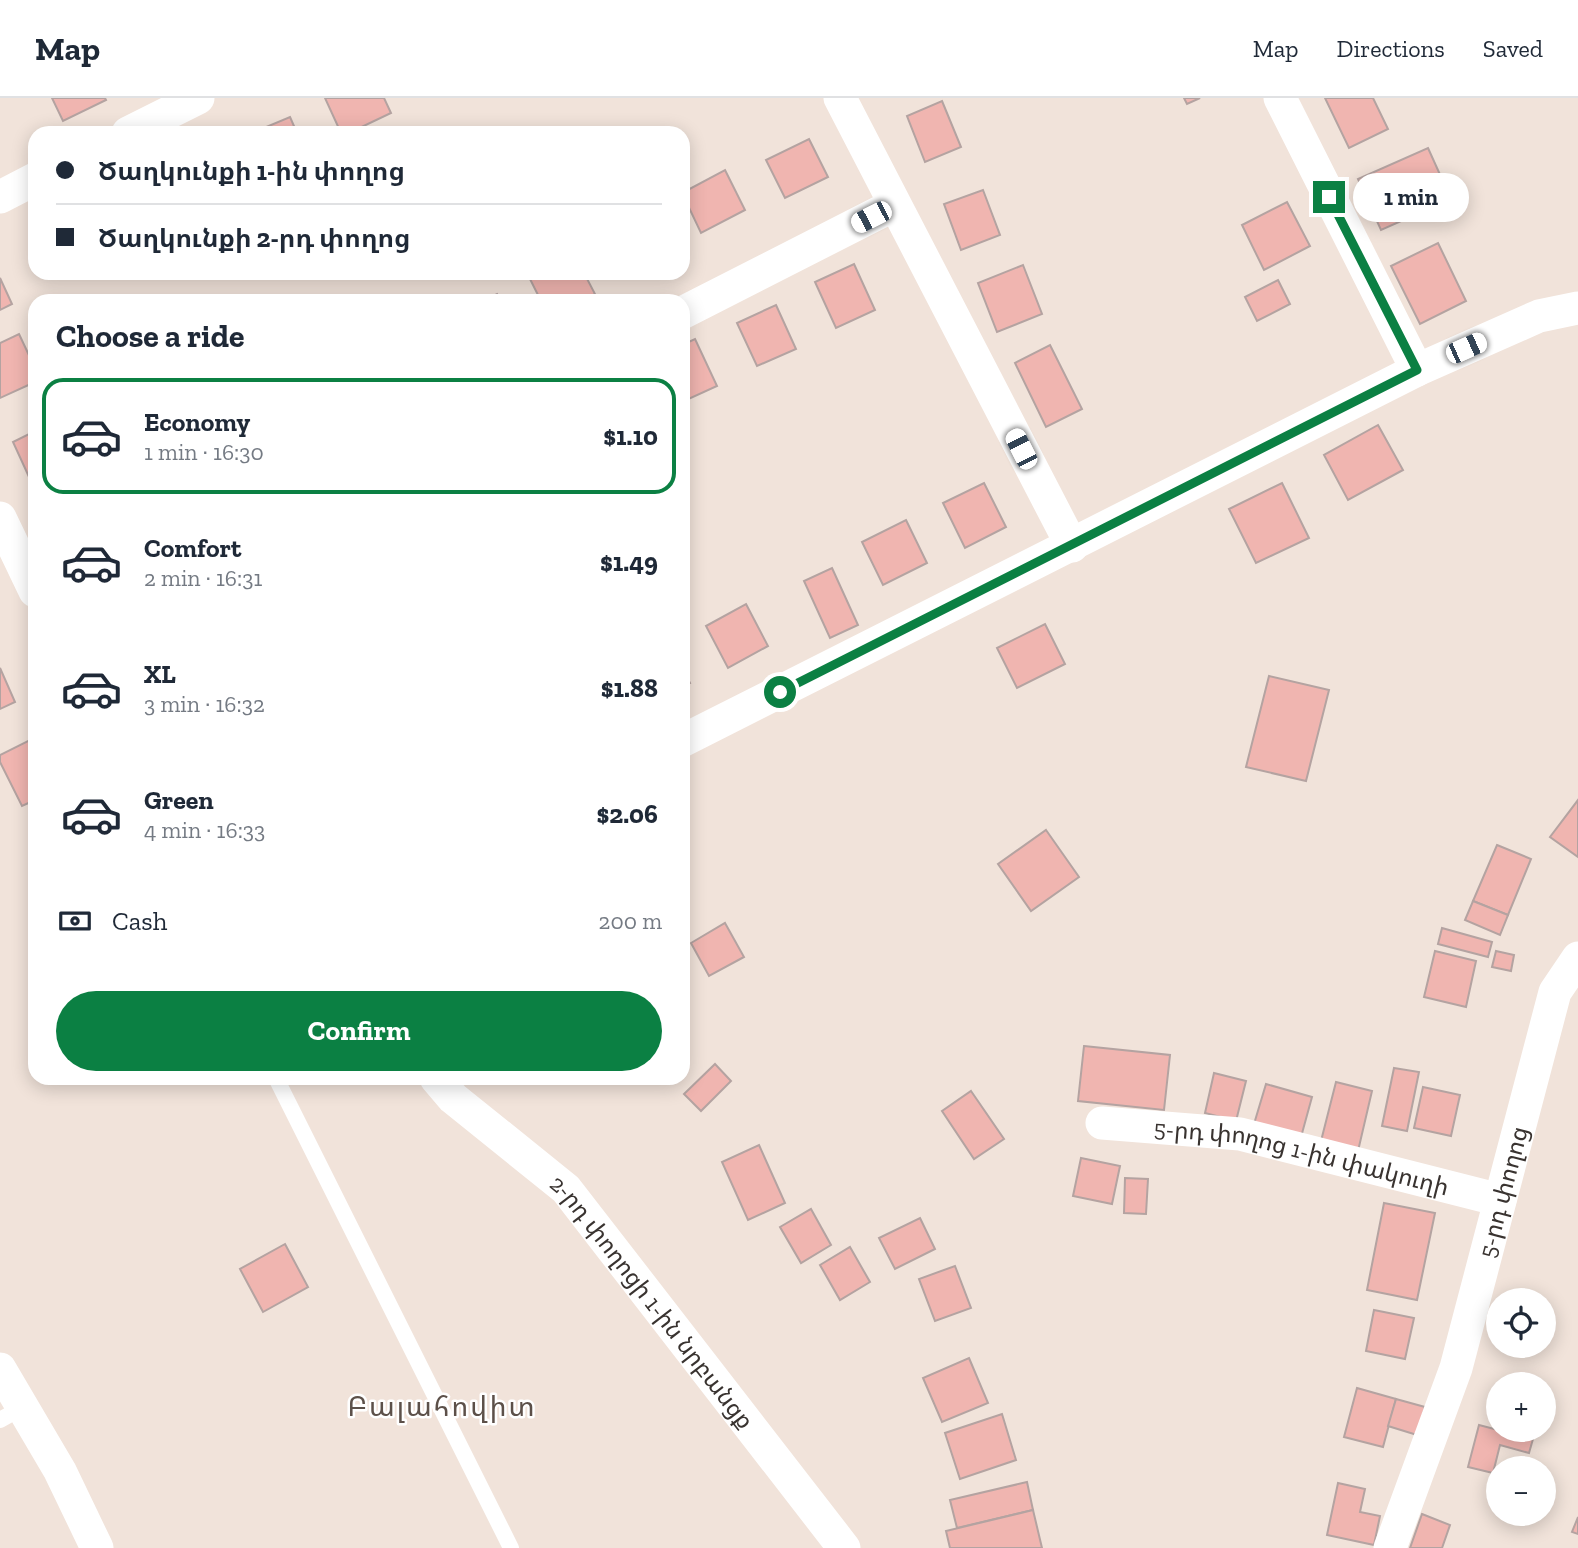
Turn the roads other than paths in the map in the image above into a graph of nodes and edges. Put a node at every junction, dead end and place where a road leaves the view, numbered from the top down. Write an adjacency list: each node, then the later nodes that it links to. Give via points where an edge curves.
1 (198, 98): 4 (street)
2 (840, 98): 7 (street)
3 (1280, 98): 10 (street)
4 (142, 126)
5 (28, 183): 6 (street)
6 (0, 197)
7 (894, 205): 9 (street); 12 (street)
8 (1570, 308): 10 (street, via 1539,316)
9 (690, 309)
10 (1417, 370): 12 (street)
11 (0, 518): 13 (street)
12 (1072, 547): 14 (street)
13 (28, 576)
14 (690, 737)
15 (1578, 958): 19 (street, 5-րդ փողոց, via 1555,992)
16 (280, 1085): 23 (lane)
17 (442, 1085): 24 (street, 2-րդ փողոցի 1-ին նրբանցք, via 566,1189)
18 (1102, 1123): 19 (street, 5-րդ փողոց 1-ին փակուղի, via 1240,1134)
19 (1500, 1200): 25 (street, 5-րդ փողոց, via 1456,1368)
20 (0, 1369): 21 (street)
21 (11, 1414): 22 (street, via 60,1471)
22 (97, 1548)
23 (512, 1548)
24 (844, 1548)
25 (1390, 1548)

